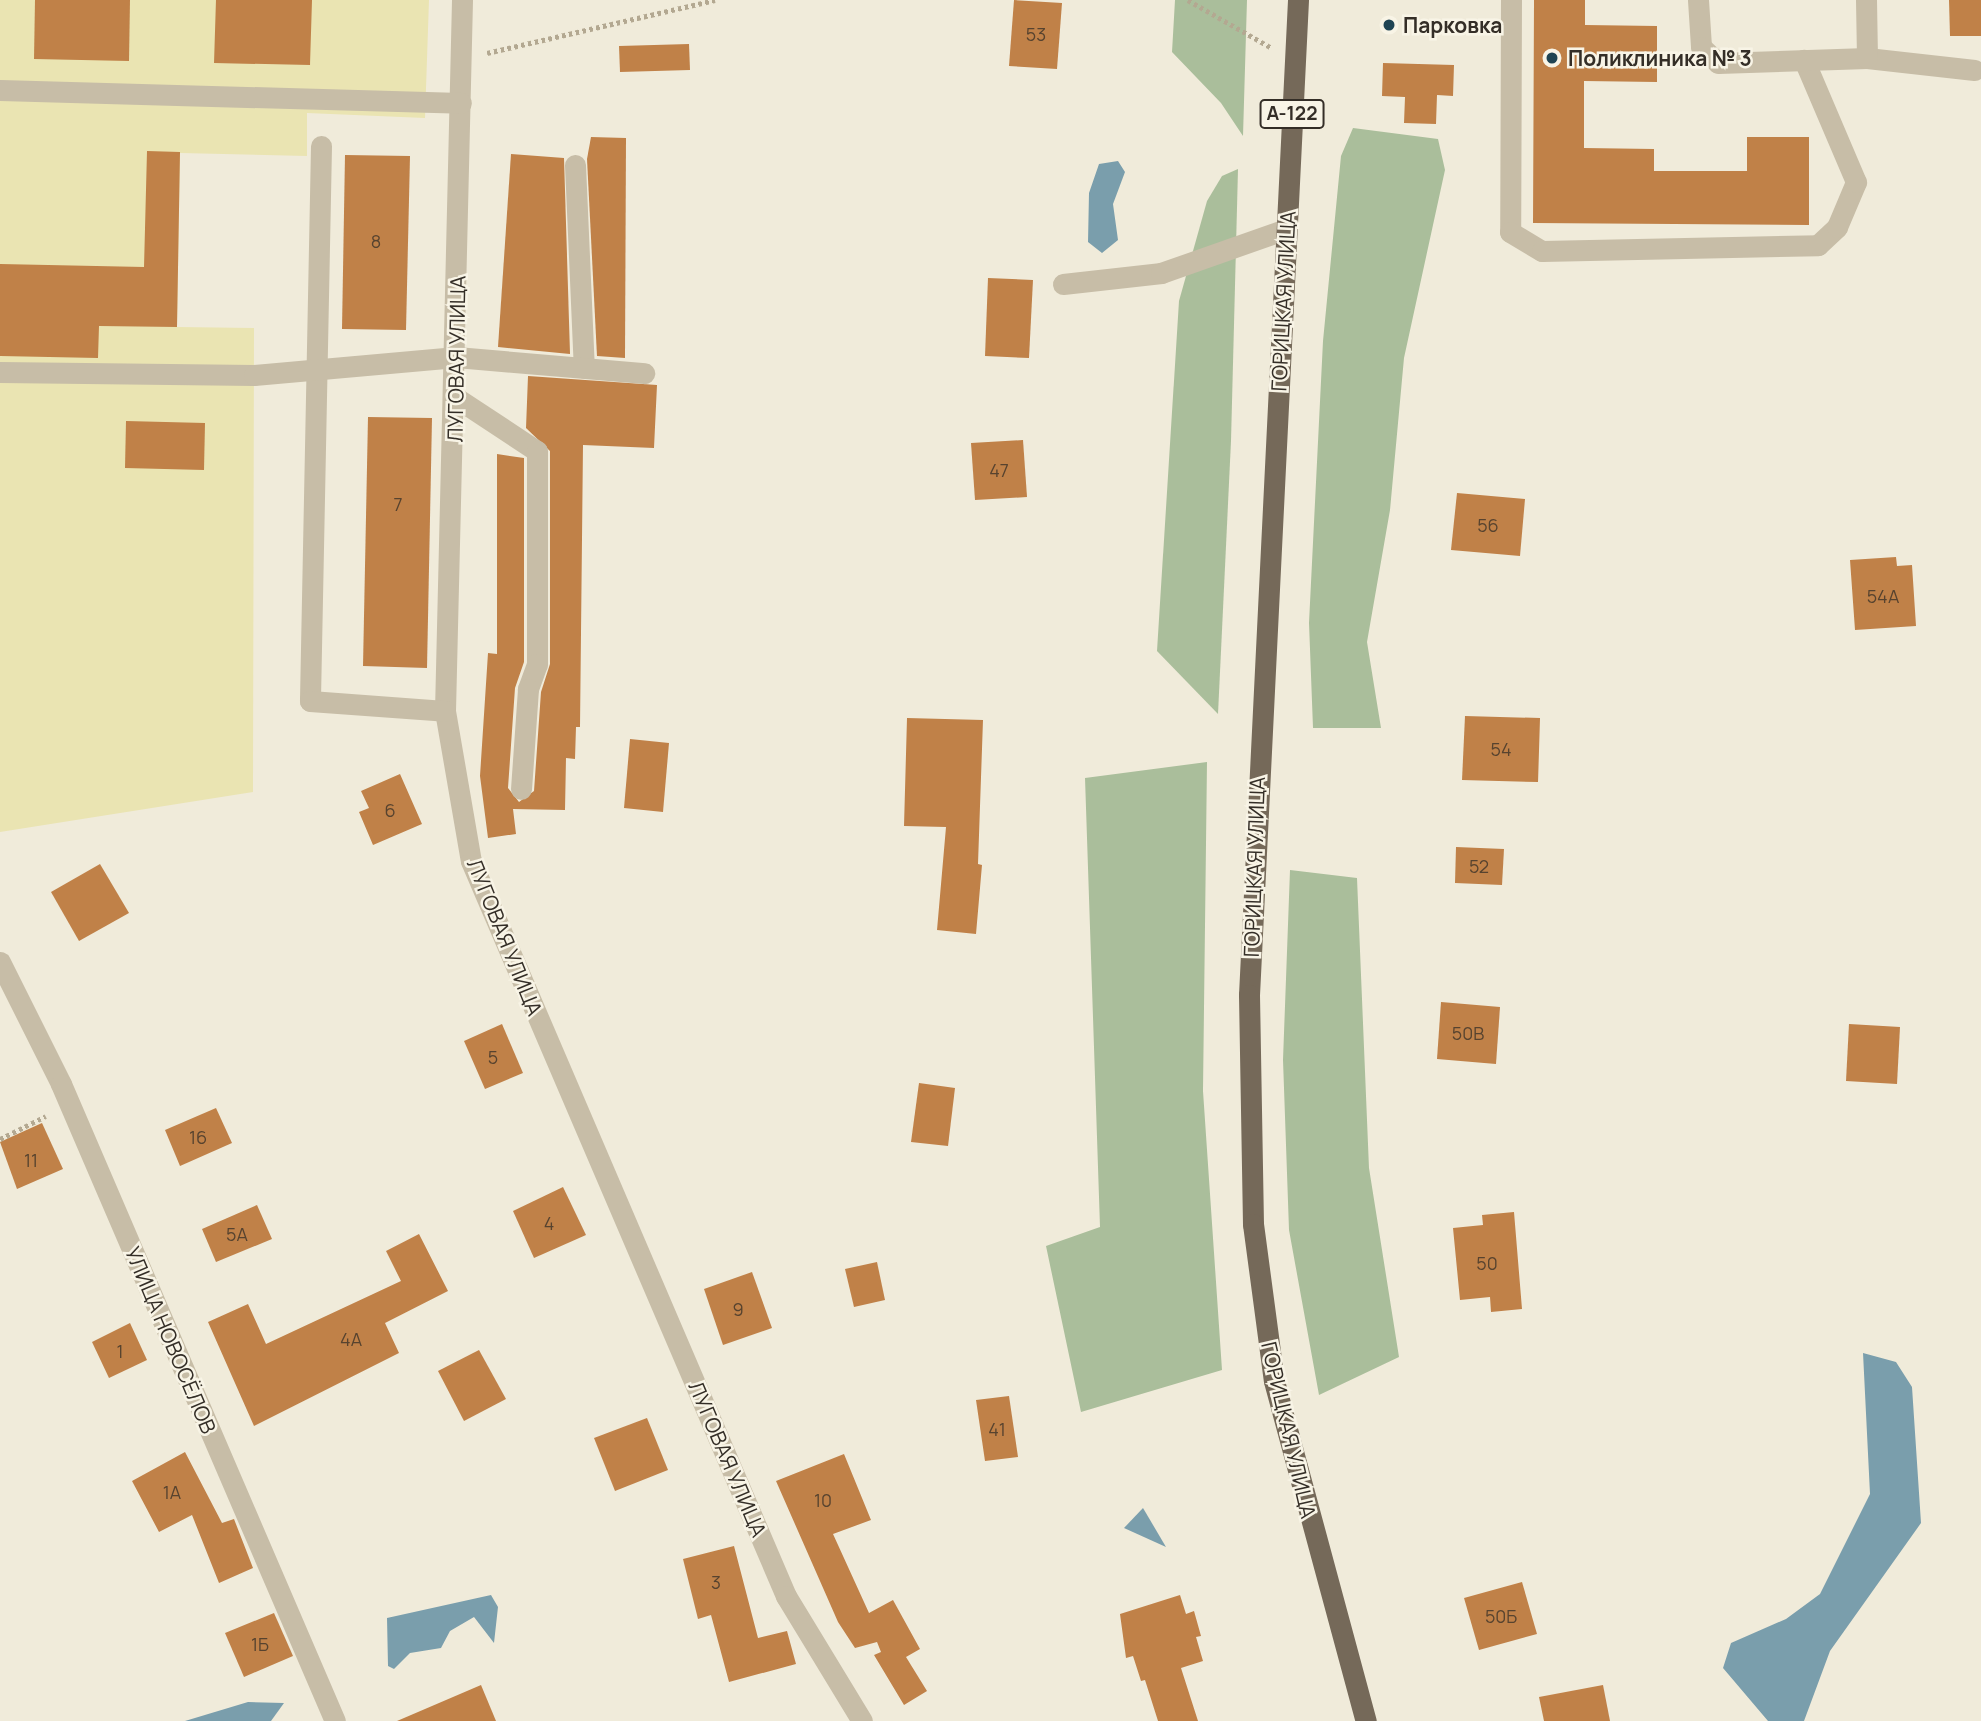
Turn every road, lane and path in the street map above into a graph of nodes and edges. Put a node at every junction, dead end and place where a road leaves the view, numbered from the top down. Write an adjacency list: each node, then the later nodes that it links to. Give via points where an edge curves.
1 (462, 0): 8 (street, ЛУГОВАЯ УЛИЦА)
2 (715, 0): 8 (path)
3 (1188, 0): 11 (path)
4 (1298, 0): 11 (main road, ГОРИЦКАЯ УЛИЦА / А-122)
5 (1511, 0): 10 (street, via 1510,232 1542,251 1818,246 1837,227 1856,182)
6 (1698, 0): 10 (street, via 1701,47 1718,63)
7 (1866, 0): 9 (street)
8 (461, 58): 14 (street, ЛУГОВАЯ УЛИЦА)
9 (1867, 58): 10 (street); 12 (street)
10 (1804, 60)
11 (1295, 61): 17 (main road, ГОРИЦКАЯ УЛИЦА / А-122)
12 (1973, 70)
13 (0, 90): 14 (street)
14 (461, 103): 19 (street, ЛУГОВАЯ УЛИЦА)
15 (321, 146): 21 (street)
16 (575, 165): 20 (street)
17 (1286, 229): 18 (street, via 1161,273); 32 (main road, ГОРИЦКАЯ УЛИЦА, via 1249,995 1253,1224 1274,1381)
18 (1063, 284)
19 (456, 357): 20 (street); 21 (street); 24 (street, ЛУГОВАЯ УЛИЦА)
20 (584, 368): 23 (street)
21 (317, 369): 22 (street, via 254,374); 25 (street, via 310,701)
22 (0, 372)
23 (644, 373)
24 (455, 397): 25 (street, ЛУГОВАЯ УЛИЦА); 26 (street, via 537,451 537,664 528,688)
25 (445, 711): 31 (street, ЛУГОВАЯ УЛИЦА, via 471,861 786,1596)
26 (521, 789)
27 (0, 962): 28 (street, УЛИЦА НОВОСЁЛОВ)
28 (70, 1104): 29 (path); 30 (street, УЛИЦА НОВОСЁЛОВ)
29 (0, 1139)
30 (335, 1721)
31 (862, 1721)
32 (1366, 1721)

